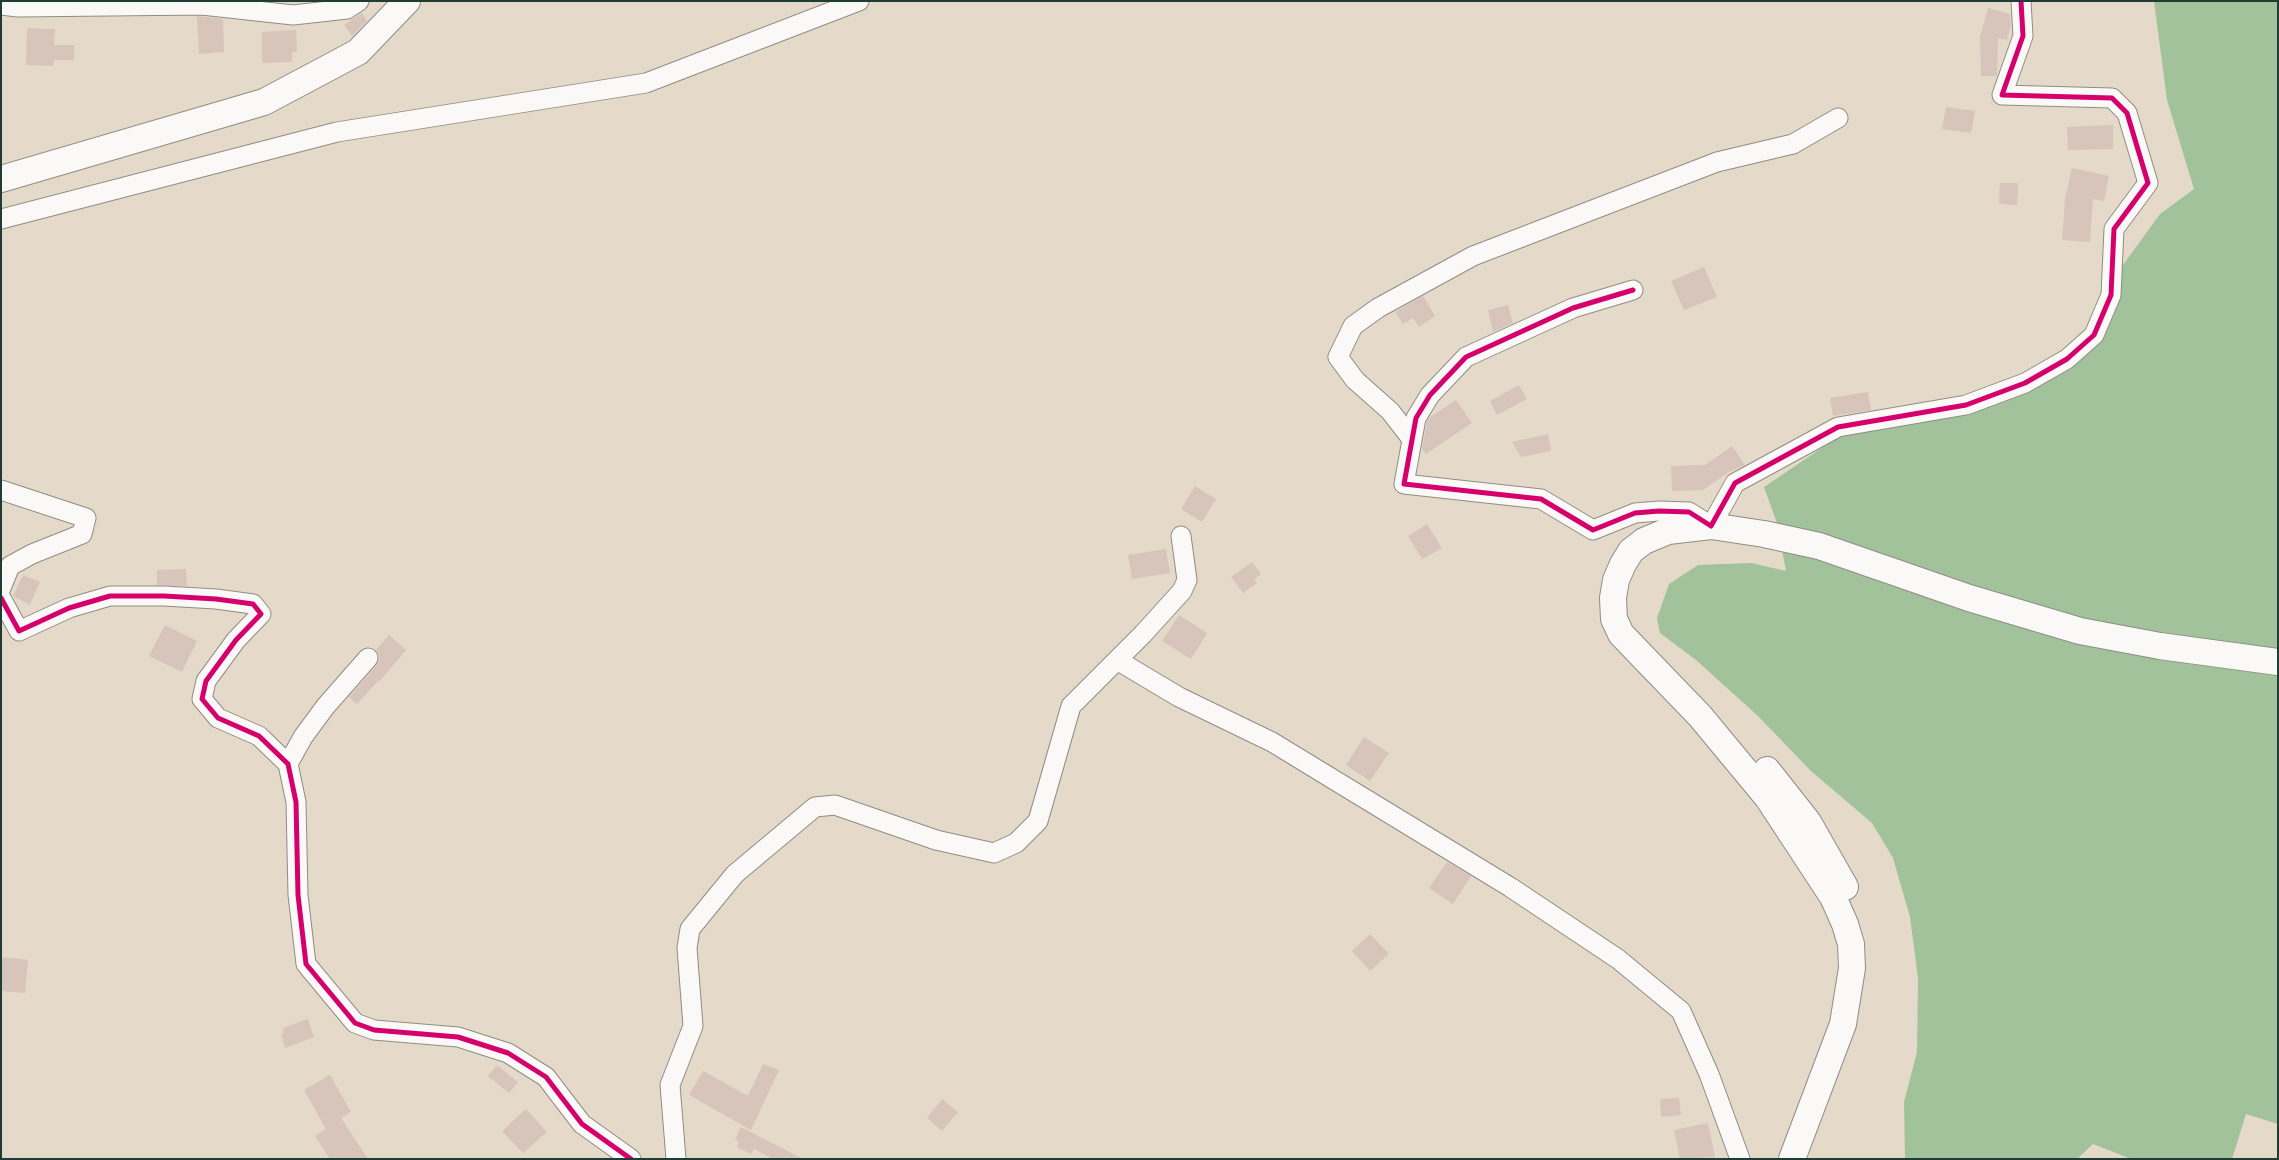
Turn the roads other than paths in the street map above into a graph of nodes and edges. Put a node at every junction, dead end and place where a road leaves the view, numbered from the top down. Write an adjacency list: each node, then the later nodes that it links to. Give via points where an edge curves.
1 (359, 1): 5 (street, via 347,9 293,15 202,5)
2 (407, 1): 8 (main road, via 358,52 264,102)
3 (859, 1): 9 (street, via 646,83 337,132)
4 (2021, 1): 13 (street, via 2022,36 2002,95 2112,98 2127,113 2148,183 2114,229 2110,295 2094,335 2066,359 2025,383 1966,405 1838,428 1736,483)
5 (92, 4): 6 (street)
6 (1, 5)
7 (1838, 118): 11 (street, via 1793,144 1717,162 1473,256 1378,308 1353,326 1338,357 1355,380 1390,411)
8 (1, 179)
9 (1, 219)
10 (1633, 290): 11 (street, via 1572,308 1466,357 1430,395 1416,418)
11 (1411, 438): 13 (street, via 1404,484 1541,499 1593,530 1634,513 1659,511 1689,512)
12 (1, 490): 15 (street, via 86,518 82,534 10,566)
13 (1711, 526): 19 (main road, via 1819,546 1969,598 2080,631 2178,649); 25 (main road, via 1668,531 1631,550 1616,580 1614,619 1621,634 1700,716 1768,798 1833,897 1845,924 1851,944 1852,968 1843,1024)
14 (1181, 536): 18 (street, via 1187,580 1182,591)
15 (1, 588)
16 (1, 598): 21 (street, via 19,631 69,608 110,596 216,599 254,604 261,614 236,640 206,681 202,699 218,718 259,736)
17 (368, 658): 21 (street, via 325,707)
18 (1117, 660): 23 (street, via 1071,706 1038,821 1016,843 994,853 936,840 835,805 815,807 735,874 690,929 687,948 693,1026 670,1085); 24 (street, via 1179,697 1272,742 1510,886 1618,959 1681,1011 1709,1074)
19 (2278, 662)
20 (2278, 678): 26 (main road, via 2149,662 2073,648 1842,568 1736,542 1703,540 1664,545 1650,554 1629,584 1626,601 1630,614 1644,635 1707,700 1808,822 1848,892 1867,946 1868,971 1858,1024)
21 (288, 764): 22 (street, via 296,802 298,895 306,964 355,1023 374,1030 458,1037 508,1053 546,1077 582,1124)
22 (631, 1159)
23 (676, 1159)
24 (1740, 1159)
25 (1792, 1159)
26 (1810, 1159)

